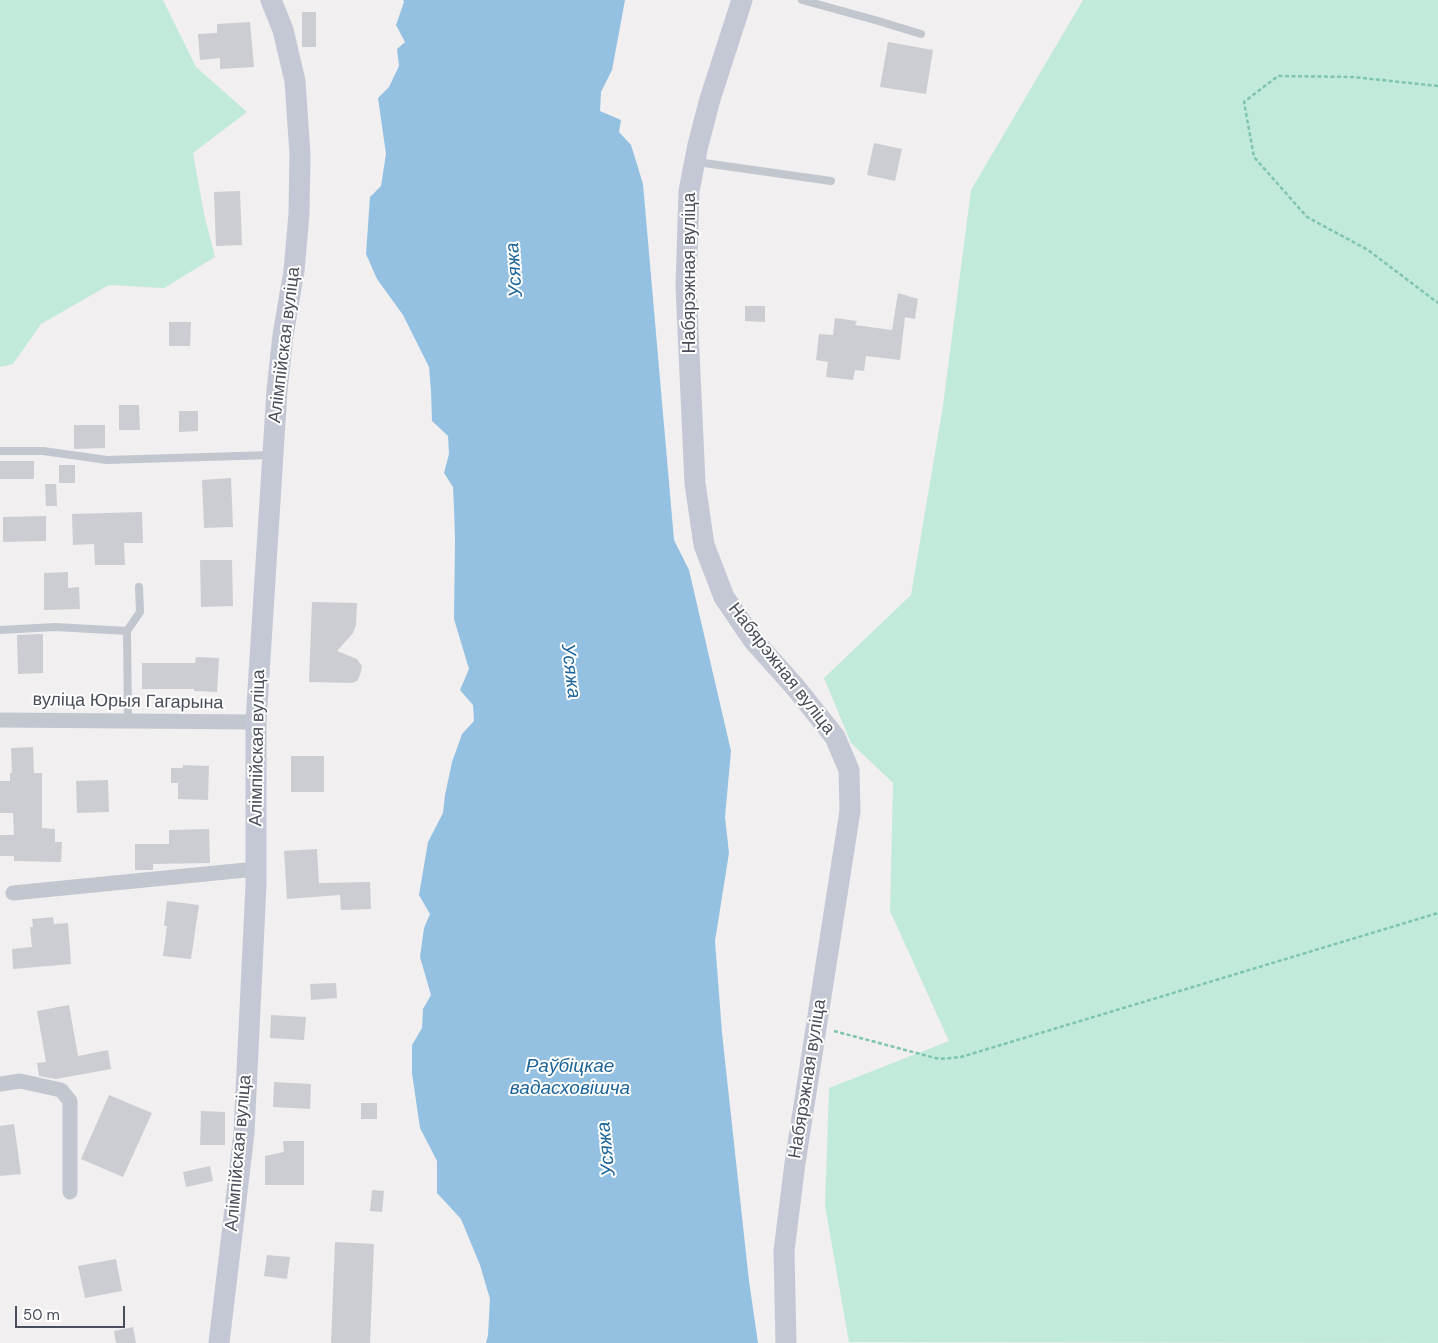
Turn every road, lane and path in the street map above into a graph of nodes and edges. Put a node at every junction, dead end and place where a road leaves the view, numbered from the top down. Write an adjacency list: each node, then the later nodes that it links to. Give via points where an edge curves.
1 (271, 0): 10 (street, Алімпійская вуліца, via 283,30 295,81 300,154 300,214 279,372)
2 (742, 0): 6 (street, Набярэжная вуліца, via 710,99)
3 (802, 0): 4 (lane)
4 (921, 34)
5 (1438, 86): 8 (path, via 1353,77 1278,76 1244,102 1254,157 1307,218 1368,250)
6 (695, 161): 7 (lane); 20 (street, Набярэжная вуліца, via 690,191 686,286 695,483 704,544 724,597 754,641 836,738 848,770 850,810)
7 (831, 181)
8 (1438, 303)
9 (0, 451): 10 (lane, via 43,451 107,460)
10 (274, 455): 16 (street, Алімпійская вуліца)
11 (139, 586): 13 (lane, via 140,612)
12 (0, 630): 13 (lane, via 55,627)
13 (127, 630): 15 (lane)
14 (0, 720): 15 (street, вуліца Юрыя Гагарына)
15 (128, 722): 16 (street, вуліца Юрыя Гагарына)
16 (256, 722): 17 (street, Алімпійская вуліца)
17 (256, 869): 18 (street); 23 (street, Алімпійская вуліца, via 244,1133)
18 (13, 893)
19 (1438, 913): 20 (path, via 961,1057 939,1059)
20 (816, 1026): 24 (street, Набярэжная вуліца, via 784,1251)
21 (0, 1084): 22 (street, via 20,1081 61,1090 70,1102)
22 (70, 1192)
23 (219, 1343)
24 (786, 1343)

